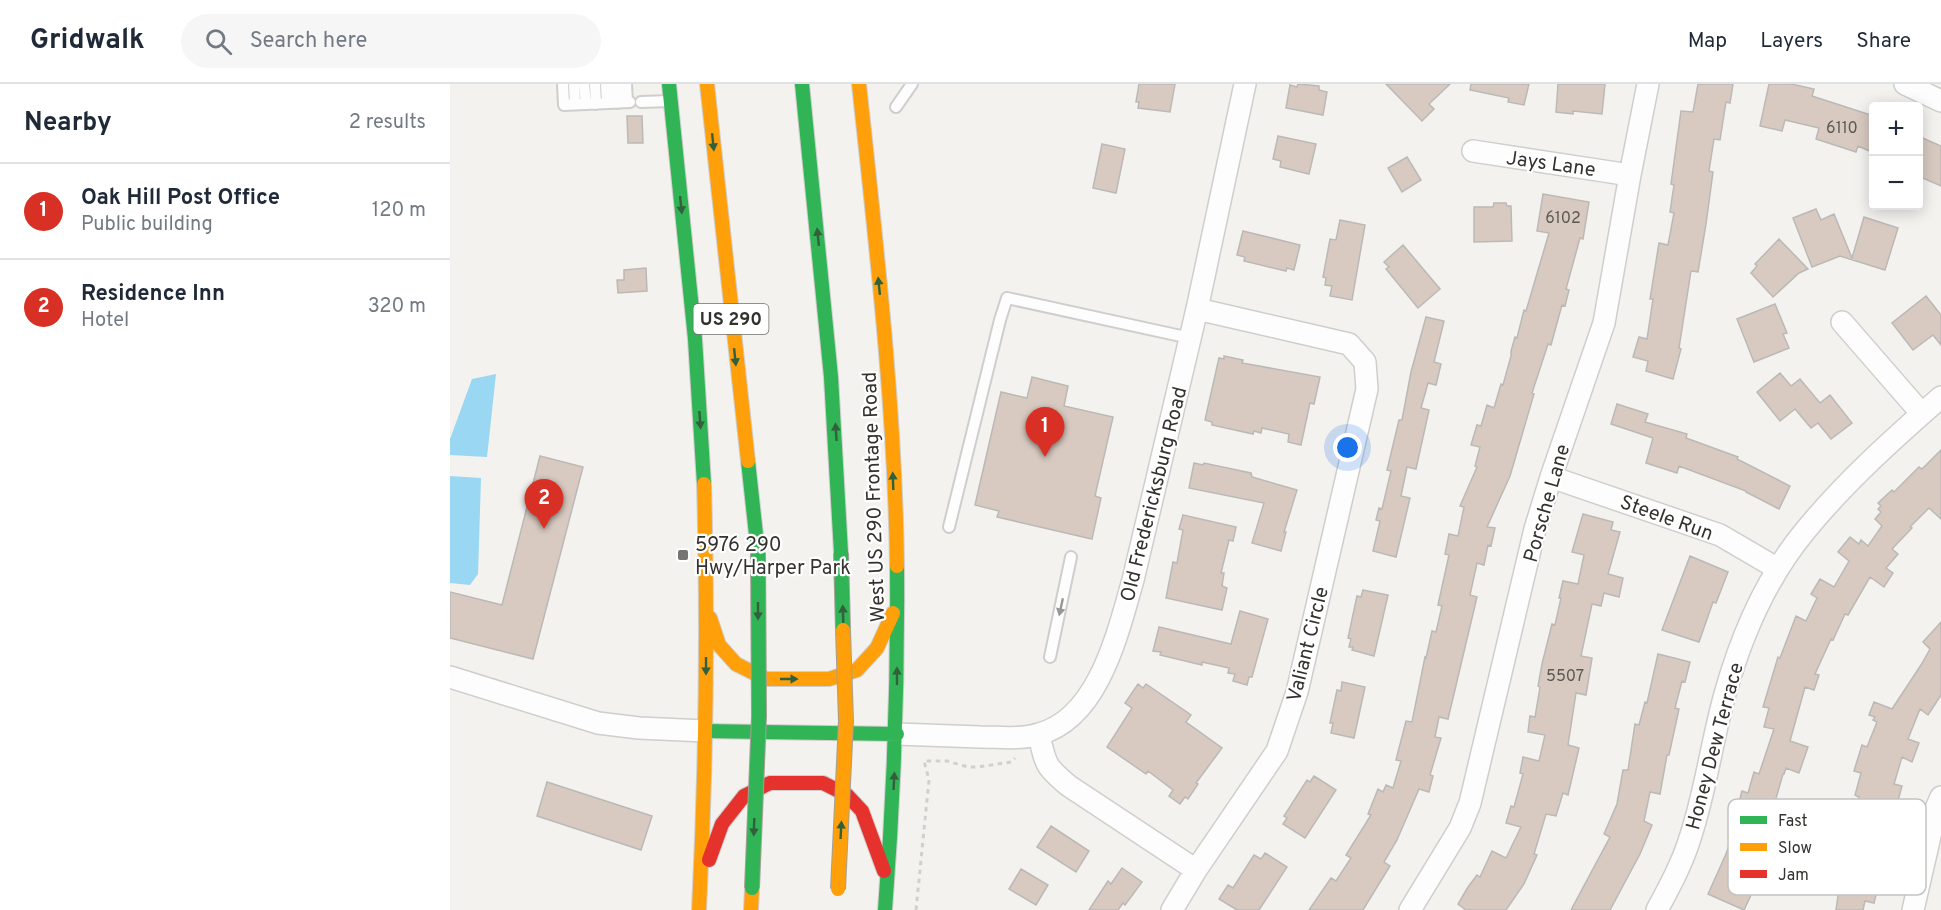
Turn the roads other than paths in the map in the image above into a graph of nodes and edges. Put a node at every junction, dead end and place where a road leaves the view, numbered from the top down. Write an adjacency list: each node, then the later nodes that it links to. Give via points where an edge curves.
1 (563, 84): 18 (lane, via 564,105)
2 (574, 84): 18 (lane)
3 (584, 84): 18 (lane)
4 (595, 84): 18 (lane)
5 (606, 84): 18 (lane)
6 (616, 84): 18 (lane)
7 (626, 84): 18 (lane)
8 (669, 84): 16 (main road)
9 (707, 84): 47 (main road, US 290, one-way to 47, bridge, via 758,553 759,716)
10 (802, 84): 44 (main road, one-way to 10, bridge, via 846,721 839,475)
11 (859, 84): 31 (main road, West US 290 Frontage Road, one-way to 11, via 886,348)
12 (912, 84): 19 (lane)
13 (1245, 84): 22 (street, Old Fredericksburg Road)
14 (1648, 84): 21 (street, Porsche Lane)
15 (1905, 84): 17 (street)
16 (671, 101): 18 (lane); 32 (main road, one-way to 32, via 701,421)
17 (1941, 101)
18 (610, 103)
19 (896, 107)
20 (1473, 151): 21 (street, Jays Lane)
21 (1630, 175): 27 (street, Porsche Lane, via 1604,323)
22 (1197, 309): 24 (street, Old Fredericksburg Road); 40 (street, Valiant Circle, via 1348,344 1365,362 1367,389 1297,692 1277,751)
23 (1842, 322): 26 (street)
24 (1190, 339): 28 (lane, via 1007,298); 37 (street, Old Fredericksburg Road, via 1133,580 1101,675 1072,717)
25 (1941, 397): 26 (street, Honey Dew Terrace)
26 (1922, 414): 30 (street, Honey Dew Terrace, via 1840,490 1803,532)
27 (1551, 477): 30 (street, Steele Run, via 1720,535); 50 (street, Porsche Lane, via 1470,803 1460,828)
28 (949, 527)
29 (1071, 557): 33 (lane, one-way to 33)
30 (1778, 569): 51 (street, Honey Dew Terrace, via 1738,652 1692,834)
31 (898, 604): 32 (main road, one-way to 31, via 719,645 736,664 766,679 829,679 857,670 877,648); 36 (main road, West US 290 Frontage Road, one-way to 31)
32 (706, 608): 35 (main road, one-way to 35)
33 (1050, 657)
34 (450, 677): 35 (street, via 598,723)
35 (705, 731): 36 (main road); 43 (main road)
36 (897, 734): 37 (street, Old Fredericksburg Road, via 1007,738); 41 (main road, West US 290 Frontage Road, one-way to 36)
37 (1039, 735): 40 (street, via 1050,770)
38 (1941, 797): 39 (street)
39 (1933, 865): 42 (street)
40 (1196, 870): 49 (street, Valiant Circle)
41 (888, 881): 43 (main road, via 862,811 847,795 823,783 770,783 744,796 722,824); 48 (main road, West US 290 Frontage Road)
42 (1926, 881)
43 (701, 884): 46 (main road)
44 (838, 894)
45 (1920, 895): 52 (street)
46 (699, 910)
47 (751, 910)
48 (885, 910)
49 (1173, 910)
50 (1410, 910)
51 (1657, 910)
52 (1913, 910)

